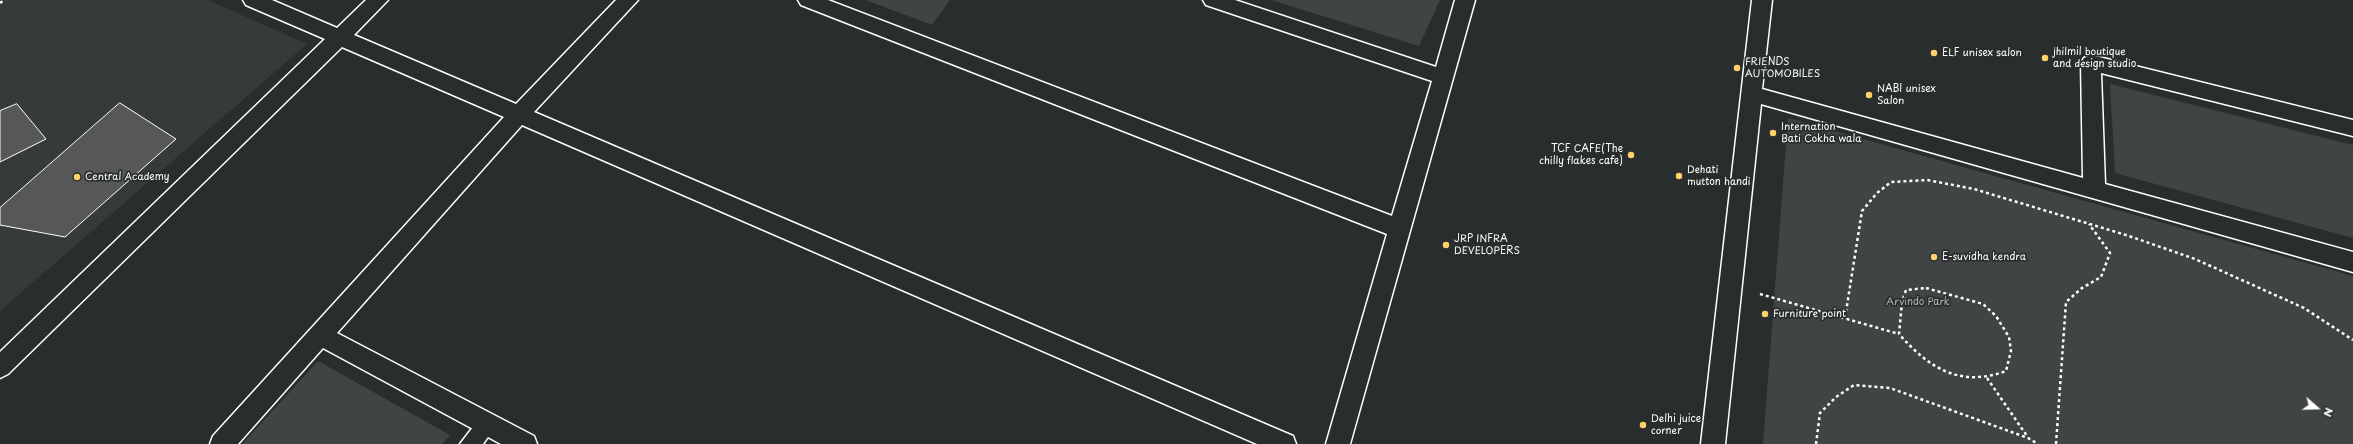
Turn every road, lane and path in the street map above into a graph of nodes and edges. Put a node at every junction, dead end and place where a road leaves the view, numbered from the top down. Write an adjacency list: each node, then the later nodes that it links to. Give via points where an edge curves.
1 (4, 0): 9 (path)
2 (253, 0): 10 (street)
3 (378, 0): 10 (street)
4 (628, 0): 13 (street)
5 (808, 0): 17 (street)
6 (1213, 0): 11 (street)
7 (1465, 0): 11 (street)
8 (1762, 0): 12 (street)
9 (0, 3)
10 (338, 37): 13 (street); 24 (street)
11 (1443, 77): 17 (street)
12 (1752, 94): 15 (street); 19 (street)
13 (519, 115): 22 (street); 31 (street)
14 (2353, 128): 15 (street, via 2091,63)
15 (2094, 190): 18 (street)
16 (2089, 224): 20 (path, via 1953,184 1926,179 1894,181 1872,197 1862,211); 23 (path, via 2240,277 2299,304); 36 (path, via 2110,253 2101,277 2082,288 2066,302)
17 (1400, 229): 32 (street)
18 (2353, 262)
19 (1730, 288): 20 (path, via 1774,297); 33 (street)
20 (1845, 318): 21 (path)
21 (1899, 334): 25 (path, via 1916,353 1934,367 1962,376); 25 (path, via 1902,302 1906,290 1926,288 1983,304 1996,316 2009,337 2011,351 2006,371)
22 (320, 335): 26 (street); 28 (street)
23 (2353, 340)
24 (0, 367)
25 (1987, 378): 27 (path)
26 (487, 424): 29 (lane); 30 (street)
27 (2028, 438): 34 (path, via 1890,388 1854,385 1836,396 1820,413); 35 (path)
28 (222, 444)
29 (470, 444)
30 (525, 444)
31 (1284, 444)
32 (1338, 444)
33 (1713, 444)
34 (1816, 444)
35 (2038, 444)
36 (2056, 444)

